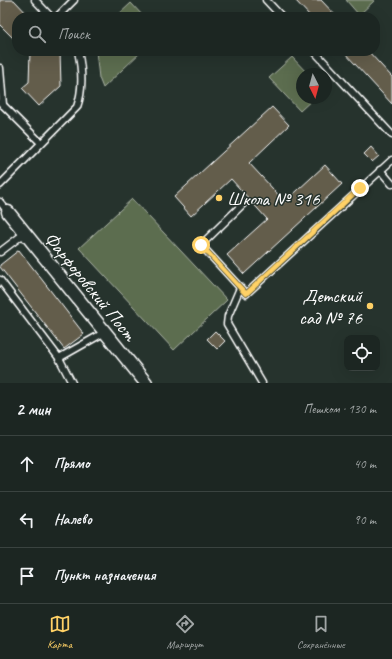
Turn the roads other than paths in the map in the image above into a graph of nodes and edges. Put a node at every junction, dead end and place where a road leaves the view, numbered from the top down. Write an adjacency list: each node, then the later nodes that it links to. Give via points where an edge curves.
1 (35, 0): 4 (lane)
2 (74, 0): 5 (lane)
3 (266, 0): 6 (lane)
4 (46, 12)
5 (63, 12)
6 (277, 12)
7 (79, 56): 12 (lane, via 80,96 77,107)
8 (319, 56): 11 (lane)
9 (0, 68): 10 (lane)
10 (1, 103): 12 (lane)
11 (392, 135)
12 (41, 143): 16 (lane)
13 (392, 160): 14 (lane)
14 (380, 170): 15 (lane); 23 (lane, via 246,294)
15 (392, 184)
16 (0, 185)
17 (0, 202): 19 (lane)
18 (244, 204): 23 (lane, via 201,245)
19 (8, 212): 20 (street, Фарфоровский Пост)
20 (25, 233): 21 (lane); 24 (street, Фарфоровский Пост)
21 (0, 252)
22 (0, 280): 25 (lane)
23 (240, 288): 28 (lane, via 227,324)
24 (105, 332): 25 (lane); 27 (street, Фарфоровский Пост)
25 (59, 358): 26 (lane)
26 (72, 383)
27 (146, 383)
28 (262, 383)

